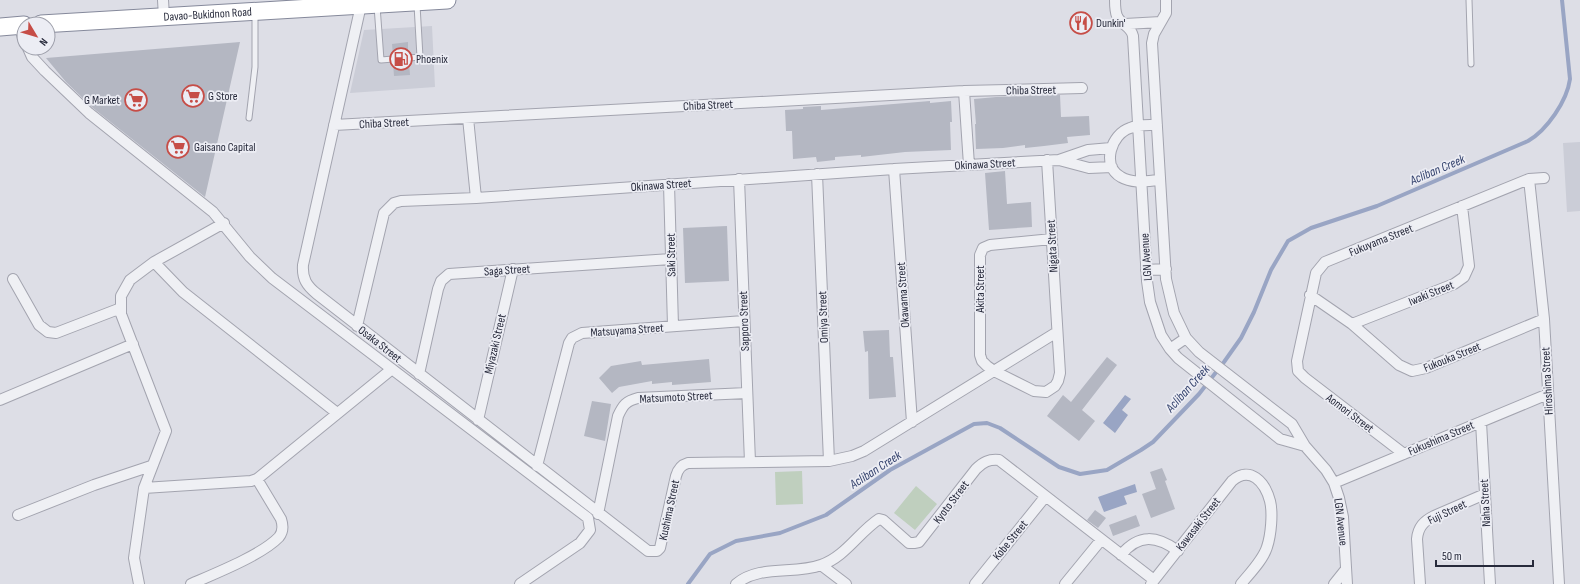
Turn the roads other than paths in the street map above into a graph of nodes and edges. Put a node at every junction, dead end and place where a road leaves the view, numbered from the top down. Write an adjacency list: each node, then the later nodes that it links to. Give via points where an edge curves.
1 (163, 0): 9 (street)
2 (447, 0): 6 (highway, Davao-Bukidnon Road)
3 (1115, 0): 12 (street, LGN Avenue, via 1117,16)
4 (1166, 0): 10 (street, LGN Avenue, via 1166,13)
5 (1469, 0): 18 (lane)
6 (417, 2): 7 (highway, Davao-Bukidnon Road); 16 (lane, via 420,57)
7 (369, 5): 8 (highway, Davao-Bukidnon Road); 17 (lane, via 381,60); 23 (street, Osaka Street, via 354,38)
8 (255, 11): 9 (highway, Davao-Bukidnon Road); 21 (lane, via 255,67)
9 (164, 17): 11 (highway, Davao-Bukidnon Road)
10 (1161, 22): 12 (street); 24 (street, LGN Avenue, via 1152,43)
11 (56, 23)
12 (1125, 24): 25 (street, LGN Avenue, via 1133,36)
13 (0, 26): 14 (highway)
14 (16, 29)
15 (32, 56): 41 (street, via 89,113 199,200)
16 (409, 58)
17 (393, 60)
18 (1471, 64)
19 (1082, 88): 20 (street, Chiba Street)
20 (964, 91): 22 (street, Chiba Street); 29 (street)
21 (249, 118)
22 (468, 118): 23 (street, Chiba Street); 39 (street)
23 (334, 125): 54 (street, Osaka Street, via 303,274 309,287)
24 (1157, 125): 25 (street); 36 (street, LGN Avenue)
25 (1138, 126): 26 (street, via 1124,130); 37 (street, LGN Avenue)
26 (1111, 148): 28 (street, via 1088,150); 30 (street)
27 (1047, 160): 28 (street, Okinawa Street); 29 (street, Okinawa Street); 42 (street, Nigata Street)
28 (1058, 160): 30 (street, via 1089,168)
29 (969, 165): 31 (street, Okinawa Street)
30 (1112, 166): 37 (street, via 1119,176)
31 (894, 169): 32 (street, Okinawa Street); 69 (street, Okawama Street)
32 (817, 174): 34 (street, Okinawa Street); 73 (street, Omiya Street)
33 (1544, 178): 35 (street, Fukuyama Street)
34 (739, 179): 38 (street, Okinawa Street); 52 (street, Sapporo Street)
35 (1529, 179): 40 (street, Fukuyama Street); 51 (street, Hiroshima Street)
36 (1160, 180): 37 (street); 46 (street, LGN Avenue)
37 (1141, 182): 47 (street, LGN Avenue)
38 (669, 184): 39 (street, Okinawa Street); 43 (street, Saki Street)
39 (476, 198): 54 (street, Okinawa Street, via 401,201 394,203 384,213)
40 (1462, 206): 49 (street, Fukuyama Street, via 1325,262 1316,273); 53 (street, Iwaki Street, via 1469,266 1464,276 1454,284)
41 (224, 223): 44 (street); 60 (street, via 250,257 272,278)
42 (1052, 239): 56 (street, Nigata Street); 61 (street, Akita Street, via 990,245 983,248 980,255 980,355 982,361)
43 (671, 259): 45 (street, Saga Street); 55 (street, Saki Street)
44 (154, 262): 50 (street, via 130,280 122,296); 67 (street, via 183,292)
45 (513, 269): 63 (street, Saga Street, via 455,273 444,277 438,288); 68 (street, Miyazaki Street)
46 (1166, 269): 47 (street); 57 (street, LGN Avenue, via 1171,302)
47 (1146, 270): 59 (street, LGN Avenue, via 1152,308 1161,335)
48 (13, 279): 50 (street, via 36,320 48,332 56,333)
49 (1310, 295): 53 (street, Fukouka Street); 62 (street, Fukuyama Street, via 1297,361)
50 (121, 308): 58 (street)
51 (1544, 319): 53 (street, Fukouka Street, via 1426,368 1412,371 1399,365); 65 (street, Hiroshima Street)
52 (744, 321): 55 (street, Matsuyama Street); 64 (street, Sapporo Street)
53 (1352, 324)
54 (357, 326): 63 (street, Osaka Street)
55 (673, 326): 76 (street, Matsuyama Street, via 582,333 572,338)
56 (1057, 332): 61 (street); 61 (street, Nigata Street, via 1060,373 1058,381 1046,392 1034,391)
57 (1186, 338): 59 (street); 71 (street, LGN Avenue, via 1199,352 1292,424)
58 (133, 344): 66 (street); 75 (street, via 166,431)
59 (1170, 349): 71 (street, LGN Avenue, via 1187,367 1280,439)
60 (392, 369): 67 (street); 93 (street, via 588,518 590,530 580,543)
61 (994, 371): 69 (street)
62 (1298, 371): 72 (street, Aomori Street)
63 (419, 374): 68 (street, Osaka Street)
64 (747, 393): 74 (street, Sapporo Street); 82 (street, Matsumoto Street, via 638,398 625,403 618,416)
65 (1548, 394): 70 (street, Fukushima Street); 103 (street, Hiroshima Street)
66 (1, 397)
67 (337, 413): 77 (street)
68 (478, 420): 76 (street, Osaka Street)
69 (912, 422): 73 (street, via 864,451)
70 (1481, 422): 72 (street, Fukushima Street); 80 (street, Naha Street)
71 (1305, 446): 78 (street, LGN Avenue)
72 (1404, 454): 78 (street, Fukushima Street)
73 (829, 461): 74 (street)
74 (750, 462): 86 (street, Kushima Street, via 683,465 676,476 662,542)
75 (152, 466): 79 (street); 83 (street, via 94,485)
76 (537, 466): 82 (street, Osaka Street)
77 (257, 478): 79 (street, via 252,481); 92 (street, via 283,524 280,536 266,547)
78 (1334, 483): 89 (street, LGN Avenue, via 1342,518)
79 (144, 488): 91 (street, via 134,558)
80 (1485, 494): 101 (street, Fuji Street, via 1434,516 1421,526 1417,539); 102 (street, Naha Street)
81 (1045, 497): 84 (street, Kyoto Street); 88 (street, Kyoto Street, via 999,460 987,461 976,469 919,542 909,542 879,519 836,556); 96 (street, Kobe Street)
82 (598, 514): 86 (street, Osaka Street, via 642,548)
83 (18, 515)
84 (1101, 540): 87 (street, Kyoto Street); 97 (street)
85 (1178, 550): 87 (street, via 1158,539 1150,539 1132,545); 90 (street, Kawasaki Street); 98 (street, Kawasaki Street, via 1232,481 1244,474 1252,475 1267,492 1270,502 1271,533 1260,560)
86 (657, 551)
87 (1121, 555): 90 (street, Kyoto Street)
88 (821, 565): 94 (street, Kyoto Street, via 756,574); 95 (street)
89 (1346, 570): 99 (street); 100 (street, LGN Avenue)
90 (1152, 582)
91 (139, 584)
92 (191, 584)
93 (520, 584)
94 (736, 584)
95 (846, 584)
96 (975, 584)
97 (1065, 584)
98 (1241, 584)
99 (1334, 584)
100 (1347, 584)
101 (1420, 584)
102 (1490, 584)
103 (1559, 584)

